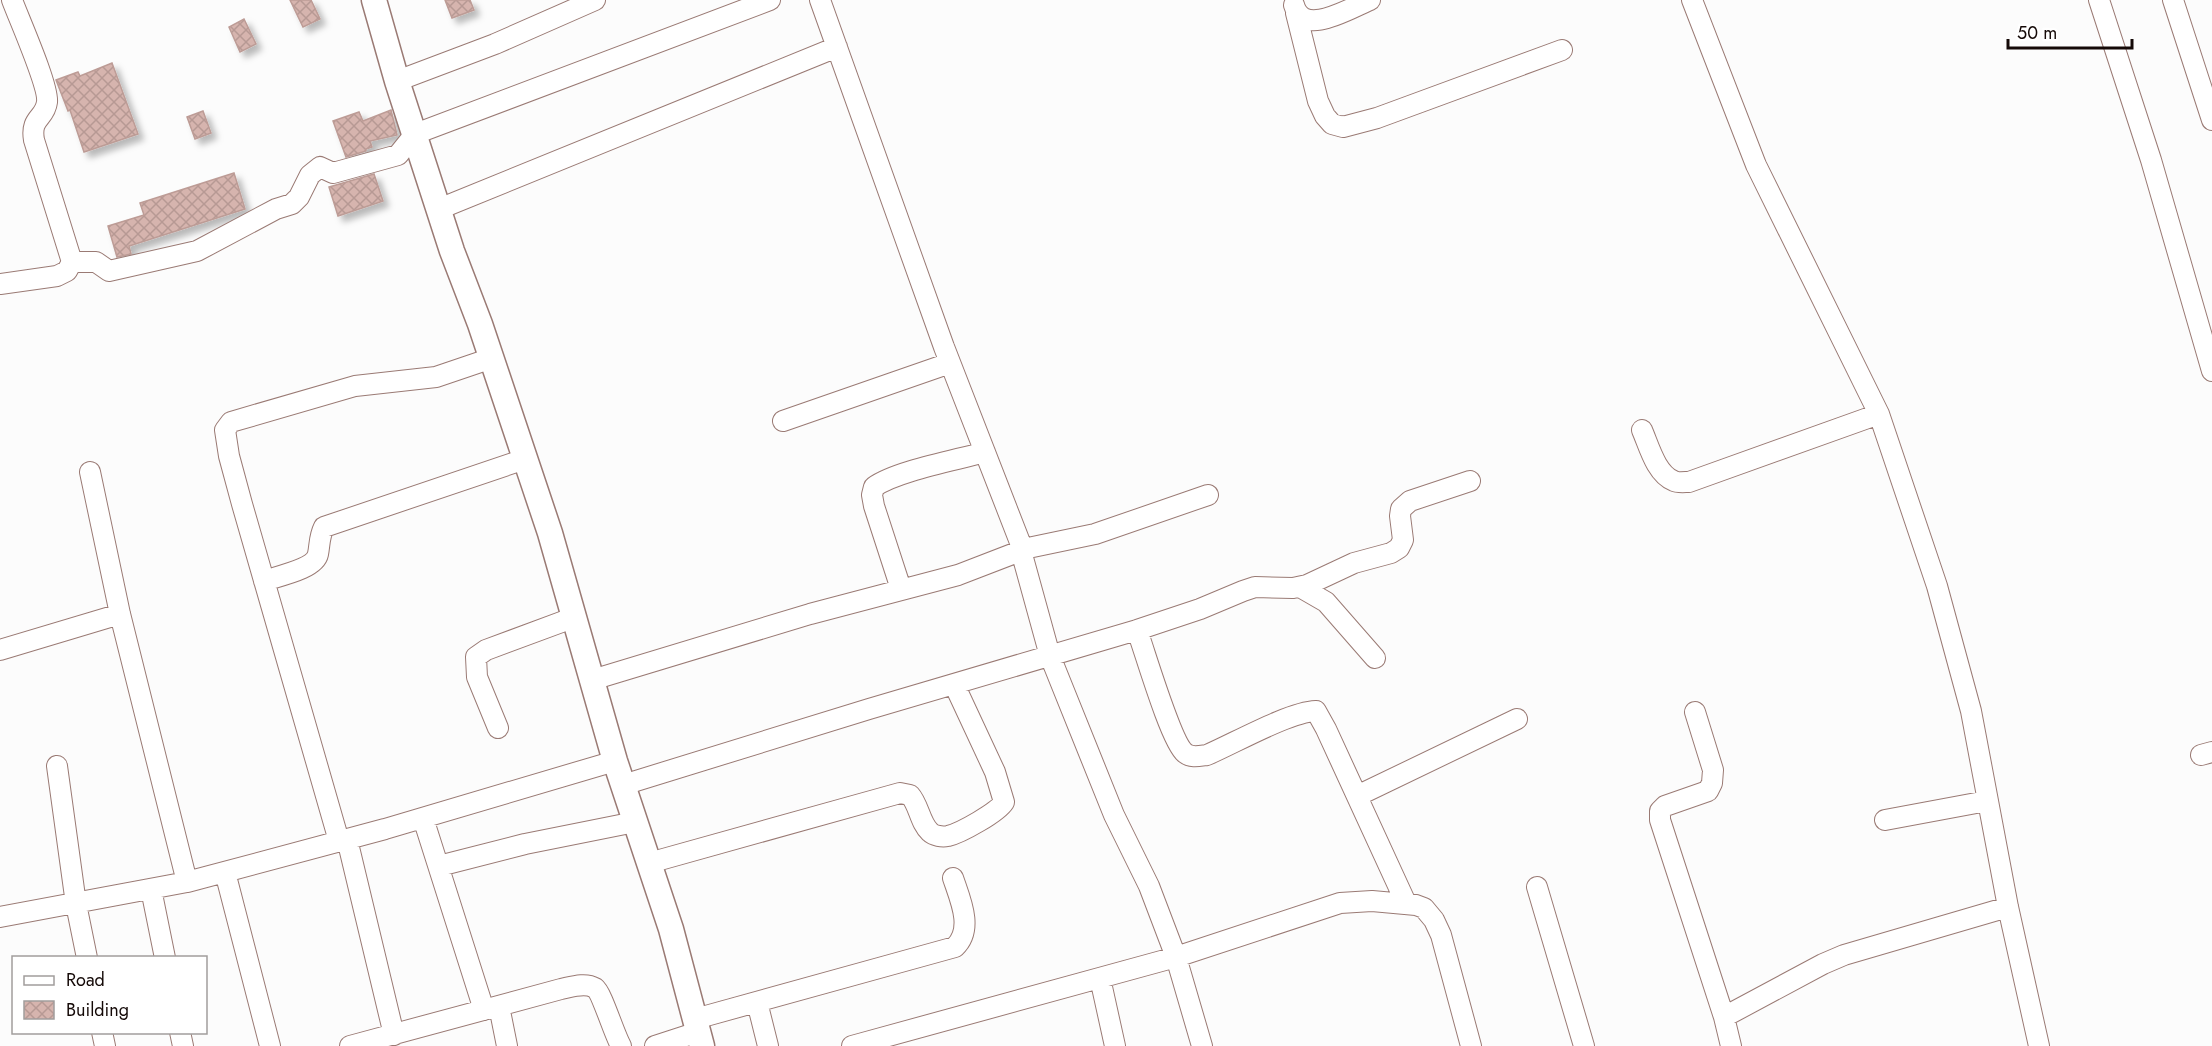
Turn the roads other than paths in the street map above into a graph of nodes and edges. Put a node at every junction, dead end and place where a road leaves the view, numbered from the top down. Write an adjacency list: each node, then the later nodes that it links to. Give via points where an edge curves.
1 (12, 0): 17 (street, via 47,101 32,130)
2 (374, 0): 13 (street)
3 (595, 0): 13 (street)
4 (770, 0): 15 (street)
5 (820, 0): 11 (street)
6 (1370, 0): 10 (street, via 1313,21 1301,17)
7 (1692, 0): 22 (street, via 1756,165)
8 (2098, 0): 21 (street, via 2151,160)
9 (2173, 0): 14 (street)
10 (1294, 6): 12 (street, via 1318,101 1332,124 1343,127)
11 (837, 47): 16 (street); 20 (street)
12 (1562, 50)
13 (397, 81): 15 (street)
14 (2212, 120)
15 (415, 134): 16 (street); 17 (street, via 398,155 333,173 320,167 310,175 292,204 197,251 109,271 96,262)
16 (439, 209): 19 (street)
17 (72, 262): 18 (street, via 67,271 57,276)
18 (0, 284)
19 (492, 358): 26 (street); 31 (street, via 418,381 356,386 231,422 225,430 226,441)
20 (950, 363): 23 (street); 25 (street)
21 (2212, 371)
22 (1879, 414): 24 (street, via 1689,482 1674,481 1663,472); 49 (street, via 1944,608 1971,711)
23 (783, 421)
24 (1642, 430)
25 (985, 452): 30 (street); 33 (street, via 898,476 874,487 874,506)
26 (525, 459): 31 (street, via 324,527 318,557 311,564); 35 (street)
27 (90, 472): 34 (street)
28 (1470, 481): 32 (street, via 1410,501 1401,509 1403,540 1391,553 1354,563)
29 (1208, 495): 30 (street, via 1095,534)
30 (1020, 551): 33 (street, via 958,575); 38 (street)
31 (264, 581): 53 (street)
32 (1300, 587): 36 (street, via 1255,587); 39 (street, via 1326,602)
33 (901, 589): 40 (street)
34 (120, 614): 37 (street); 58 (street)
35 (574, 617): 40 (street); 44 (street, via 476,657 477,677)
36 (1137, 630): 38 (street); 48 (street, via 1173,734 1185,754 1207,755 1291,716 1316,711)
37 (0, 650)
38 (1050, 656): 41 (street); 67 (street)
39 (1375, 658)
40 (592, 680): 45 (street)
41 (954, 684): 47 (street); 54 (street, via 1005,801 984,818 948,836 936,836 929,831 916,802 910,795 900,793)
42 (1695, 712): 71 (street, via 1713,770 1712,783 1708,791 1665,806 1660,820)
43 (1517, 719): 48 (street)
44 (498, 728)
45 (615, 761): 47 (street); 50 (street)
46 (57, 766): 62 (street)
47 (623, 785): 52 (street)
48 (1357, 796): 61 (street)
49 (1987, 801): 51 (street); 63 (street)
50 (423, 818): 53 (street); 55 (street)
51 (1885, 820)
52 (635, 822): 54 (street); 55 (street)
53 (343, 840): 56 (street); 73 (street)
54 (649, 863): 72 (street)
55 (438, 866): 70 (street)
56 (225, 872): 58 (street); 74 (street)
57 (953, 878): 69 (street, via 964,925 961,941 955,947)
58 (187, 882): 60 (street)
59 (1537, 887): 84 (street)
60 (151, 889): 62 (street); 66 (street)
61 (1406, 903): 67 (street, via 1340,903); 83 (street, via 1424,908 1441,935)
62 (76, 904): 64 (street); 65 (street)
63 (2007, 907): 71 (street, via 1844,955); 86 (street)
64 (0, 917)
65 (87, 956)
66 (165, 956)
67 (1176, 957): 68 (street); 82 (street)
68 (1100, 978): 80 (street); 81 (street)
69 (757, 1002): 72 (street); 79 (street)
70 (491, 1008): 73 (street); 76 (street); 77 (street, via 586,985 596,988 601,996)
71 (1724, 1017): 85 (street)
72 (698, 1032): 78 (street)
73 (394, 1035): 75 (street)
74 (270, 1046)
75 (350, 1046)
76 (507, 1046)
77 (621, 1046)
78 (655, 1046)
79 (768, 1046)
80 (852, 1046)
81 (1115, 1046)
82 (1202, 1046)
83 (1471, 1046)
84 (1584, 1046)
85 (1731, 1046)
86 (2039, 1046)

